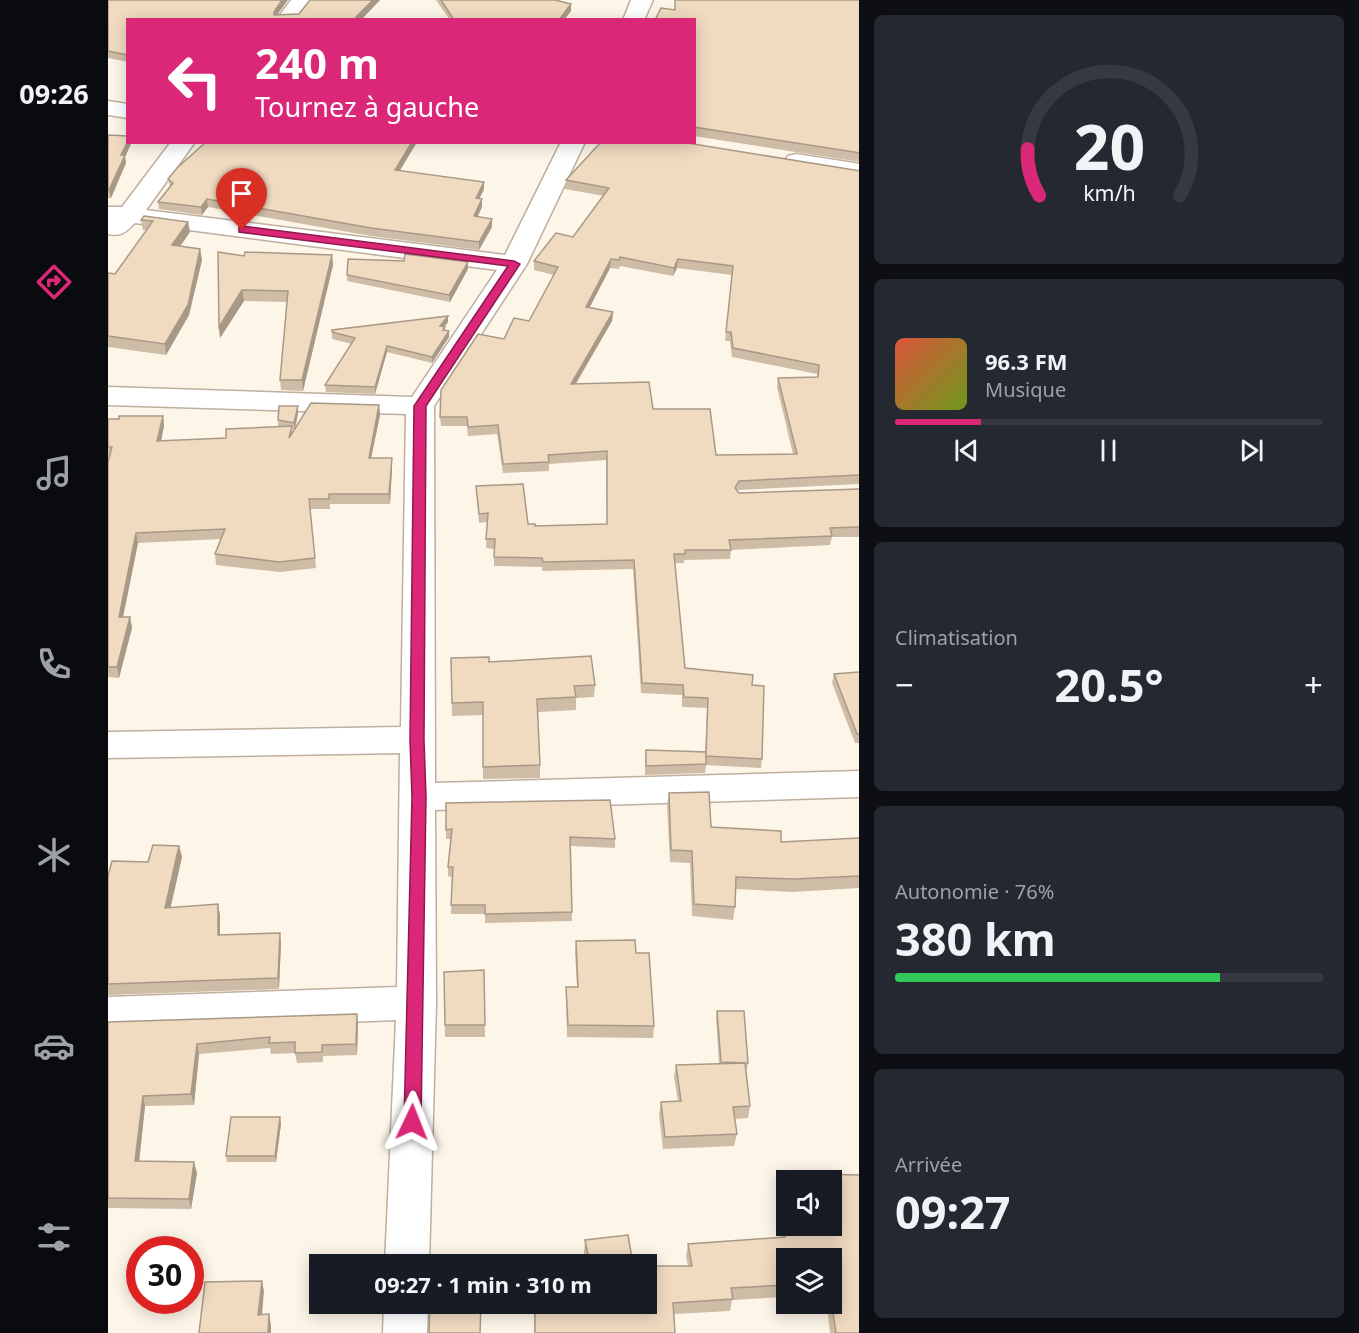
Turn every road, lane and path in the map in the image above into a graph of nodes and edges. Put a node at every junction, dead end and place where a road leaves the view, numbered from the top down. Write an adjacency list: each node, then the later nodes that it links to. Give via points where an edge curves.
1 (302, 0): 3 (street)
2 (642, 0): 4 (street)
3 (288, 18)
4 (634, 18)
5 (108, 108): 6 (street)
6 (126, 111)
7 (182, 144): 11 (street)
8 (572, 144): 13 (street)
9 (779, 159): 10 (street)
10 (859, 171)
11 (118, 215): 12 (street); 13 (street)
12 (108, 236)
13 (514, 264): 15 (street)
14 (108, 396): 15 (street)
15 (420, 406): 16 (street)
16 (417, 740): 17 (street); 19 (street)
17 (108, 746)
18 (859, 784): 19 (street)
19 (419, 797): 20 (street)
20 (416, 1003): 21 (street); 22 (street)
21 (108, 1014)
22 (407, 1254)
23 (406, 1314): 24 (street)
24 (405, 1333)

